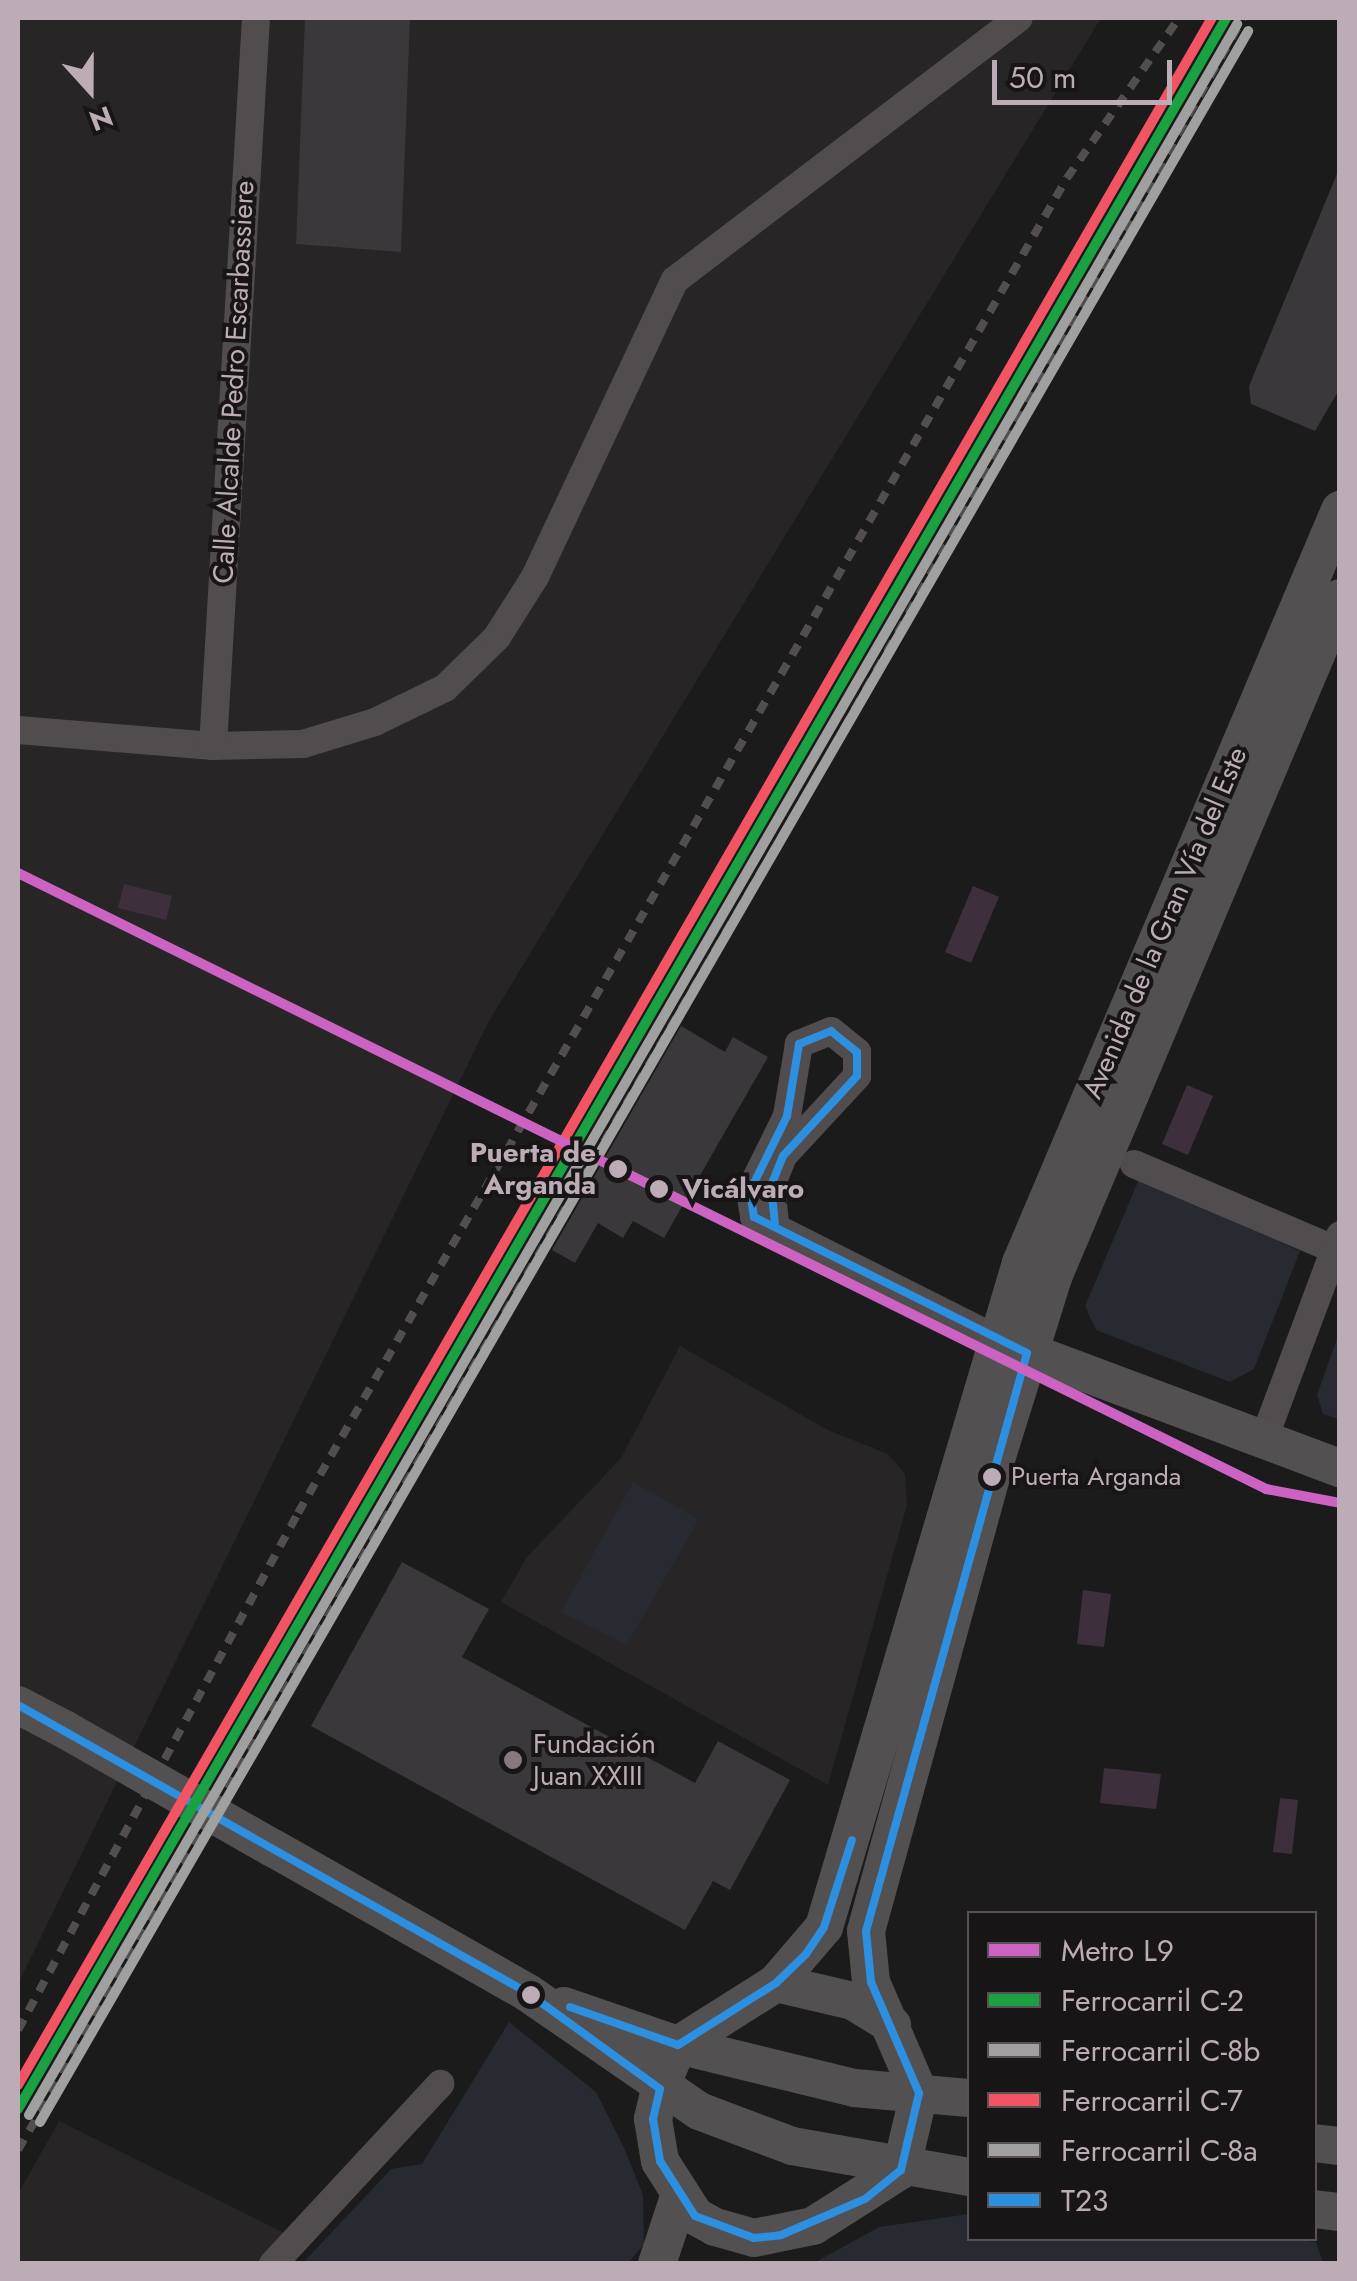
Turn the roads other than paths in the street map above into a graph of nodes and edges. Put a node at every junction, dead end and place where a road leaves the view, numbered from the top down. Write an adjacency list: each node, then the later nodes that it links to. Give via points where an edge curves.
1 (256, 18): 7 (street, Calle Alcalde Pedro Escarbassiere)
2 (1019, 18): 7 (street, via 675,280 535,577 497,637 445,688 343,734 289,745)
3 (1340, 510): 11 (main road, Avenida de la Gran Vía del Este)
4 (1340, 598): 5 (main road, Avenida de la Gran Vía del Este)
5 (1329, 633): 11 (main road, Avenida de la Gran Vía del Este)
6 (18, 730): 7 (street)
7 (213, 746)
8 (1134, 1164): 10 (street)
9 (775, 1223): 9 (street, via 771,1186 782,1156 857,1076 857,1052 831,1031 799,1044 787,1116 750,1192 754,1217); 11 (street)
10 (1338, 1245): 12 (street)
11 (1011, 1346): 12 (main road); 15 (main road, Avenida de la Gran Vía del Este, via 838,1889 806,1954); 17 (main road, Avenida de la Gran Vía del Este, via 866,1932 871,1982)
12 (1262, 1444): 13 (main road)
13 (1340, 1468)
14 (33, 1712): 16 (main road, bridge)
15 (776, 1983): 17 (main road, via 816,1987); 18 (main road, Avenida de la Gran Vía del Este)
16 (528, 1993): 18 (main road); 20 (main road)
17 (892, 2025): 21 (main road, Avenida de la Gran Vía del Este)
18 (678, 2045): 20 (main road); 21 (main road, via 854,2088)
19 (440, 2084): 27 (street)
20 (660, 2089): 23 (main road, via 792,2146); 25 (main road, via 655,2138)
21 (918, 2093): 22 (main road); 23 (main road)
22 (967, 2098)
23 (901, 2170): 24 (main road); 26 (main road)
24 (967, 2177)
25 (679, 2197): 26 (main road, via 715,2227 754,2238); 28 (main road)
26 (814, 2226): 29 (main road)
27 (273, 2264)
28 (657, 2264)
29 (769, 2264)

